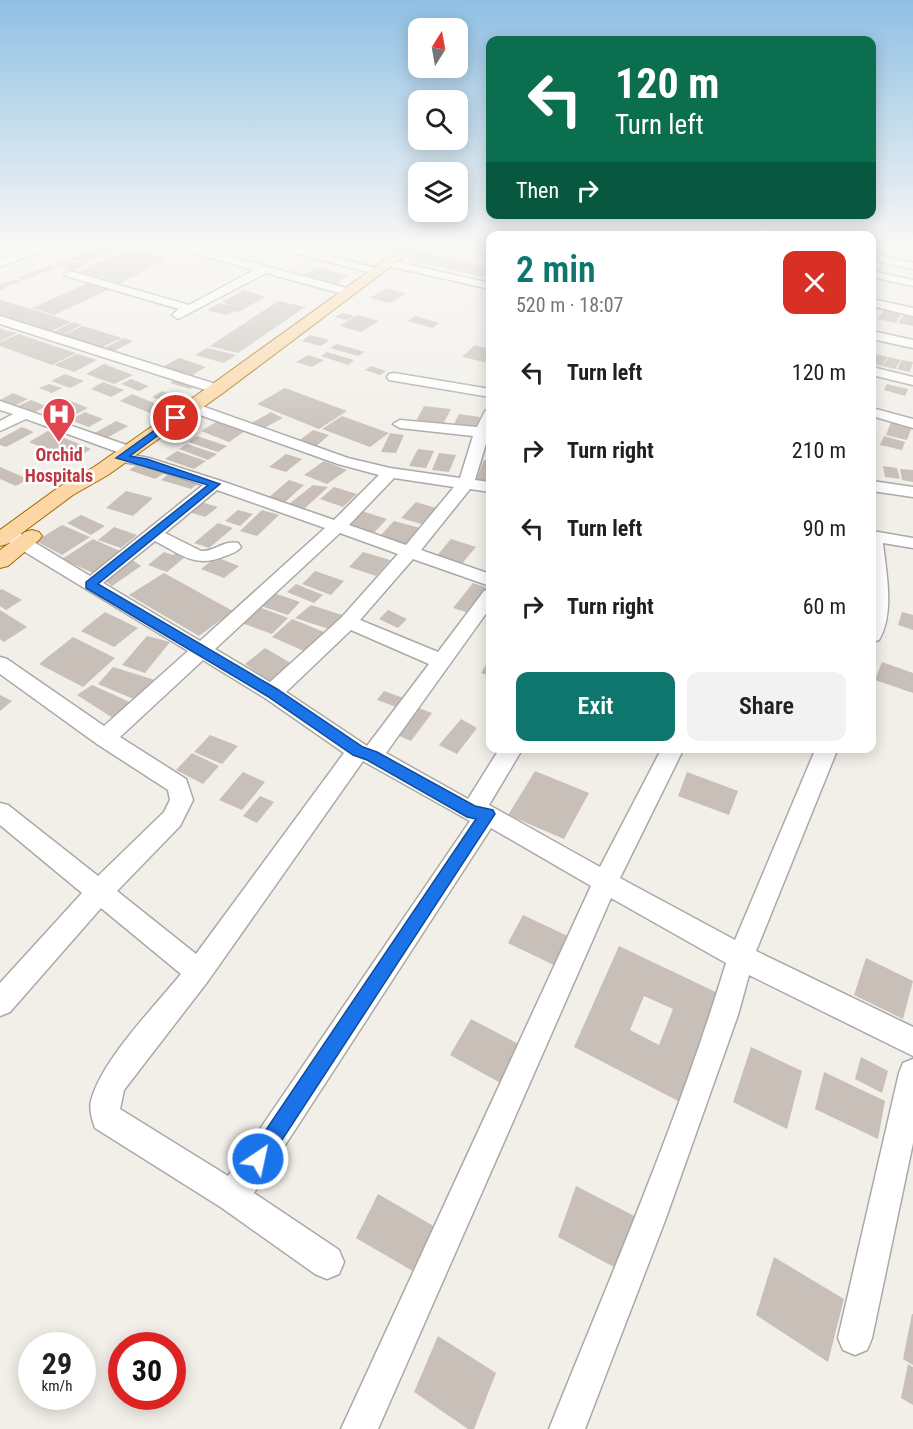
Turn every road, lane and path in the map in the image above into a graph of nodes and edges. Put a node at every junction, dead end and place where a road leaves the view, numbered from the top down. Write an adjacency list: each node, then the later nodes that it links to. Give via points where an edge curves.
1 (183, 313): 3 (street)
2 (322, 313): 10 (main road)
3 (172, 318)
4 (0, 320): 10 (street)
5 (876, 336): 6 (street)
6 (913, 344)
7 (876, 372): 9 (street)
8 (394, 377): 11 (street)
9 (913, 381)
10 (217, 389): 13 (main road)
11 (486, 392)
12 (0, 405): 15 (street)
13 (191, 407): 20 (main road); 21 (street, via 343,461)
14 (876, 413): 17 (street)
15 (22, 415): 18 (street); 20 (street)
16 (400, 424): 19 (street)
17 (913, 424)
18 (0, 427)
19 (486, 433): 22 (street)
20 (125, 454): 23 (street); 30 (main road, via 101,471 86,496)
21 (390, 472): 22 (street); 27 (street)
22 (466, 483): 24 (street); 33 (street)
23 (215, 484): 27 (street); 28 (street)
24 (486, 486)
25 (876, 487): 26 (street)
26 (913, 492)
27 (338, 526): 33 (street); 41 (street)
28 (154, 534): 32 (street, via 208,558); 37 (street)
29 (876, 537): 31 (street)
30 (11, 539): 34 (main road); 37 (street)
31 (913, 543)
32 (232, 547)
33 (409, 553): 36 (street); 40 (street)
34 (0, 561)
35 (876, 565): 39 (street)
36 (486, 579)
37 (90, 585): 41 (street)
38 (486, 601): 42 (street)
39 (876, 612)
40 (348, 622): 42 (street); 44 (street)
41 (202, 651): 44 (street); 45 (street)
42 (442, 662): 49 (street)
43 (0, 664): 45 (street)
44 (272, 693): 49 (street)
45 (105, 738): 53 (street, via 178,786 182,800 172,819)
46 (510, 753): 50 (street)
47 (670, 753): 52 (street)
48 (825, 753): 54 (street)
49 (365, 754): 50 (street); 55 (street)
50 (480, 813): 52 (street); 59 (street)
51 (4, 822): 53 (street)
52 (605, 882): 54 (street); 62 (street)
53 (100, 891): 55 (street); 56 (street)
54 (741, 957): 57 (street); 63 (street, via 724,1015 650,1218)
55 (199, 972): 59 (street, via 113,1081 105,1103 106,1117)
56 (0, 1003)
57 (913, 1042)
58 (913, 1073): 61 (street)
59 (233, 1197): 60 (street)
60 (327, 1262)
61 (855, 1338)
62 (359, 1429)
63 (567, 1429)

